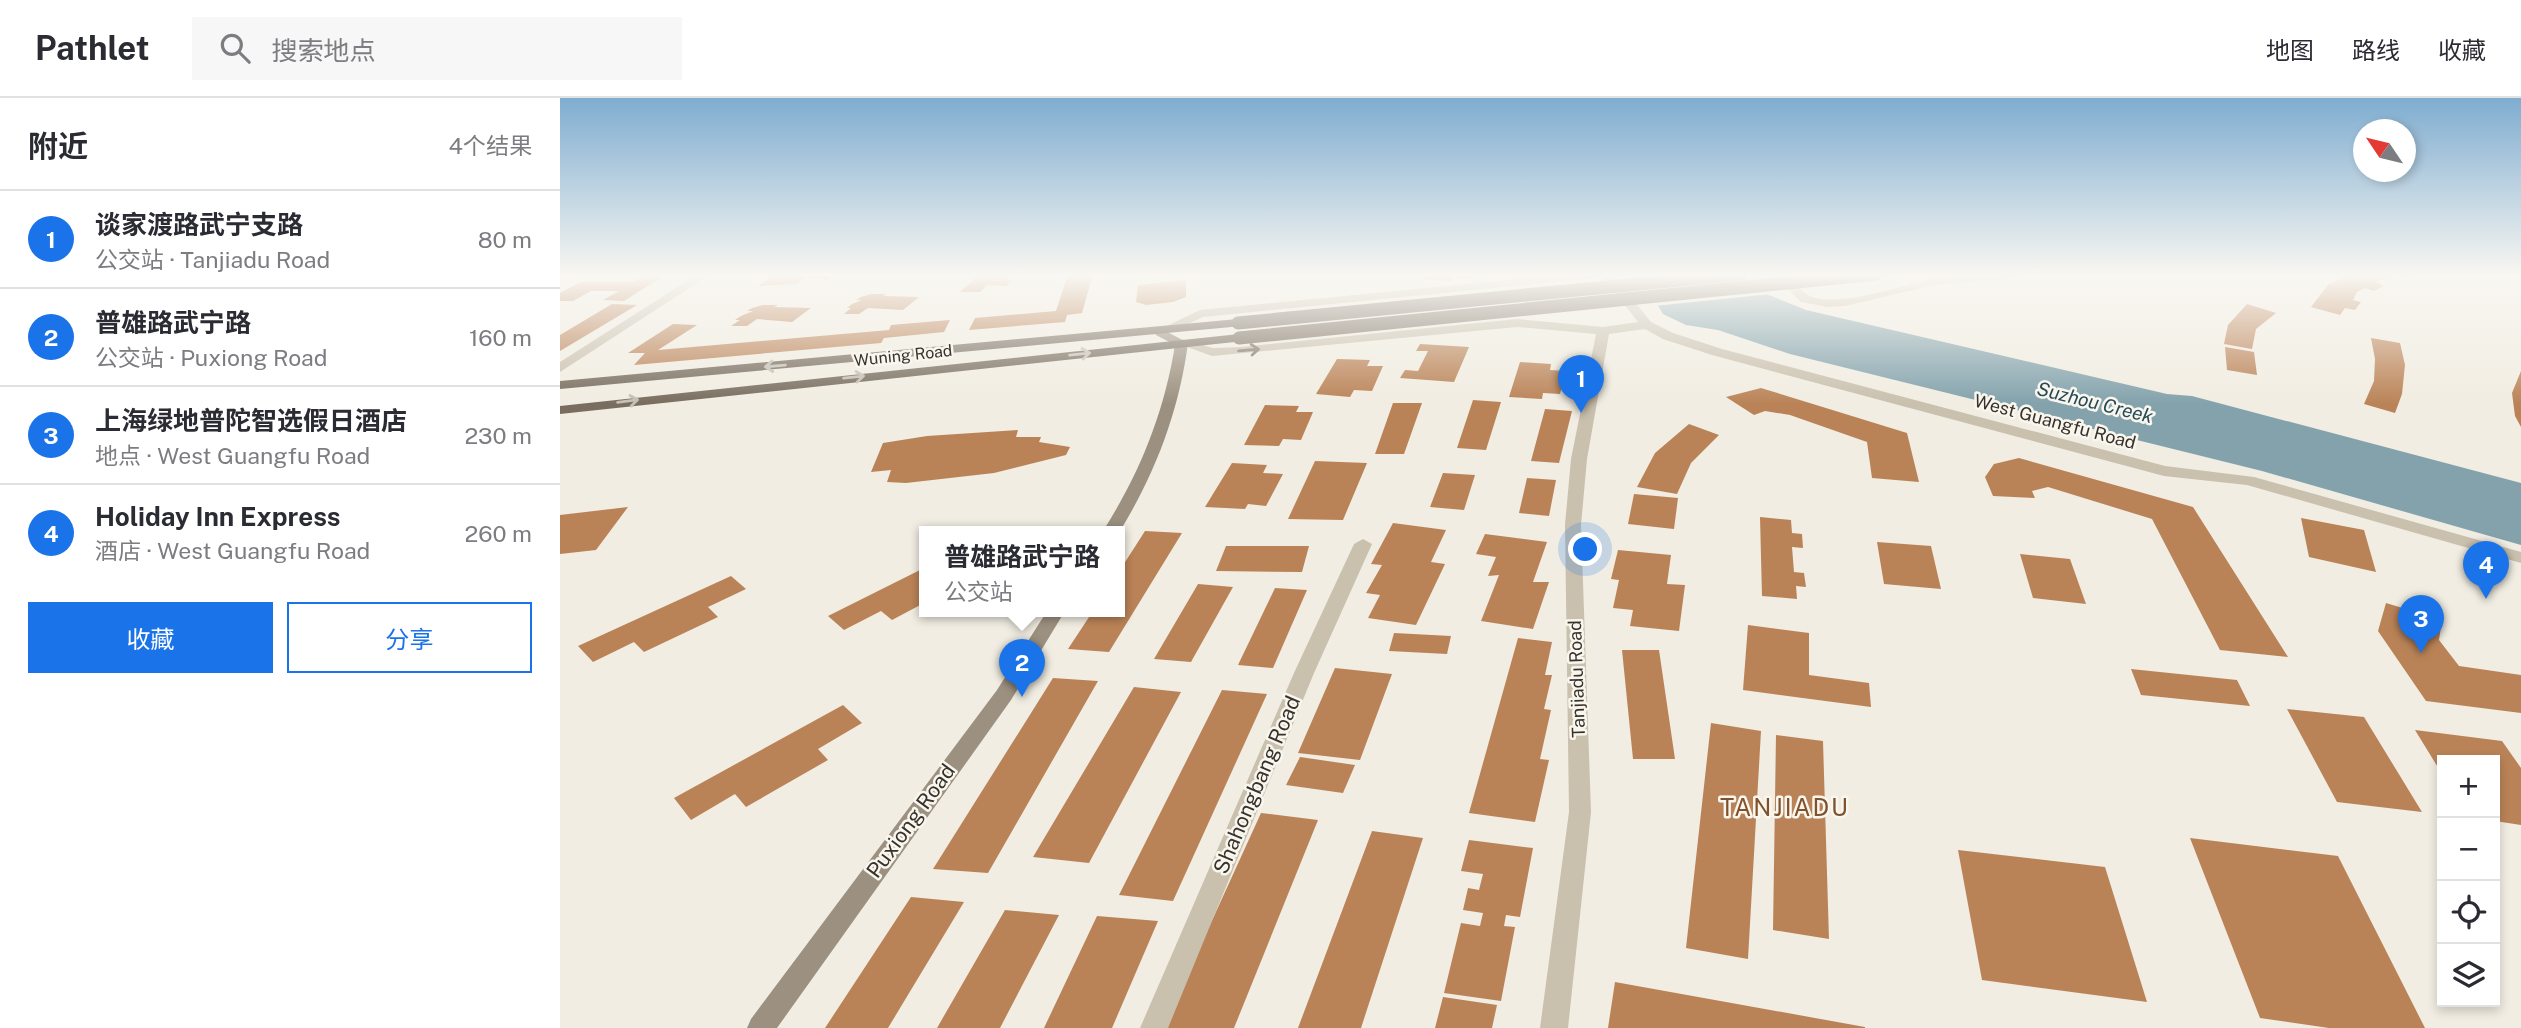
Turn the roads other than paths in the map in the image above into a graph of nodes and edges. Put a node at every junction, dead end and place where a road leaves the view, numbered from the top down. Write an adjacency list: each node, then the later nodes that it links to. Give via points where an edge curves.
1 (638, 317): 10 (street)
2 (1192, 317): 8 (street)
3 (1295, 317): 8 (main road, Wuning Road, bridge)
4 (1444, 317): 9 (main road, Wuning Road, bridge)
5 (1641, 317): 6 (street, West Guangfu Road)
6 (1647, 325): 7 (street); 15 (street, West Guangfu Road, via 1685,342 1804,376 2164,471 2248,480)
7 (1603, 331): 9 (street, one-way to 7, via 1212,352 1241,351 1525,322); 19 (street, Tanjiadu Road, via 1579,458 1574,514 1580,813)
8 (1160, 332): 9 (main road); 11 (main road, Wuning Road, one-way to 11)
9 (1182, 343): 12 (main road, Wuning Road, one-way to 9); 13 (main road, via 1178,378 1162,432)
10 (560, 368)
11 (560, 385)
12 (560, 410)
13 (1114, 526)
14 (1363, 544): 18 (street, Shahongbang Road)
15 (2521, 558)
16 (1052, 617): 17 (main road, Puxiong Road, via 1004,695)
17 (761, 1028)
18 (1154, 1028)
19 (1553, 1028)

